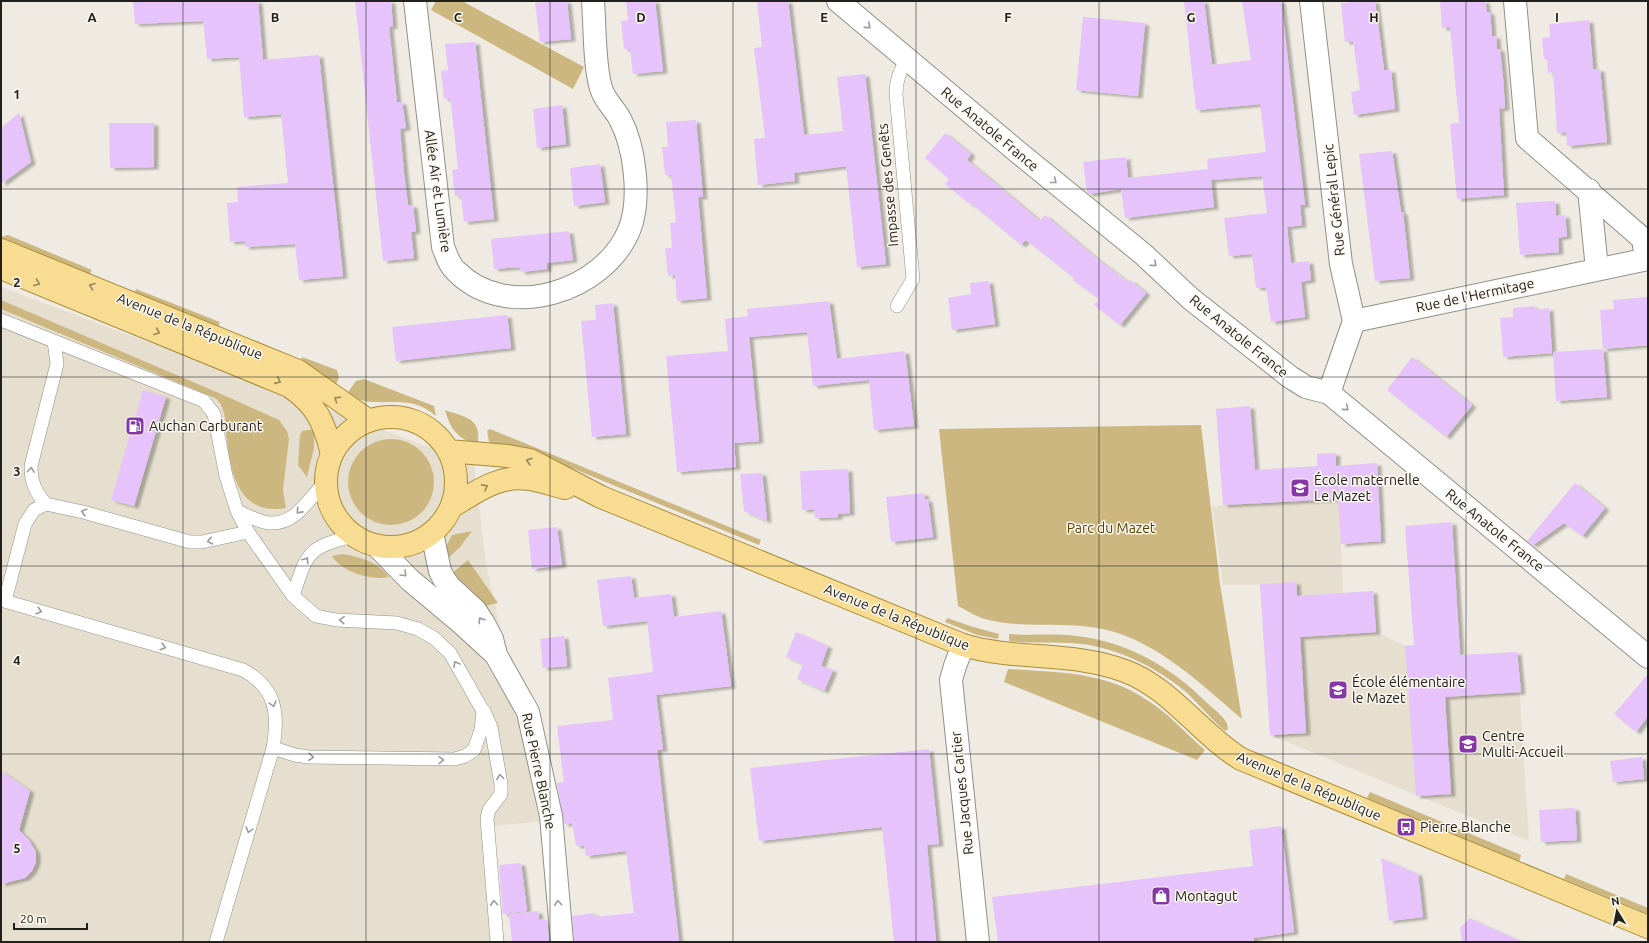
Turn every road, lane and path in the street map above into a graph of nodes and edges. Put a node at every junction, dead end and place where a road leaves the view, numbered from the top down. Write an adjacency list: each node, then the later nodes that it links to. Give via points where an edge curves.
1 (415, 1): 2 (street, Allée Air et Lumière, via 443,247 455,271 480,288 512,297 552,295 594,273 614,255 630,227 634,206 633,161 627,133 601,89)
2 (593, 1)
3 (838, 1): 6 (street, Rue Anatole France, one-way to 6)
4 (1311, 1): 14 (street, Rue Général Lepic, via 1341,264)
5 (1515, 1): 7 (street, Rue de l'Hermitage, via 1527,138)
6 (907, 59): 12 (lane, Impasse des Genêts, via 896,82 896,94 913,279); 16 (street, Rue Anatole France, one-way to 16, via 1143,254 1191,299 1290,377 1306,387)
7 (1588, 190): 9 (street, Rue de l'Hermitage, via 1642,239); 11 (street)
8 (1, 250): 17 (main road, Avenue de la République, one-way to 8, via 298,371)
9 (1647, 259): 11 (street, Rue de l'Hermitage)
10 (1, 268): 19 (main road, Avenue de la République, one-way to 19, via 289,386 305,397 319,415 326,429)
11 (1597, 269): 14 (street, Rue de l'Hermitage)
12 (897, 306)
13 (1, 320): 15 (lane)
14 (1354, 321): 16 (street)
15 (54, 341): 22 (lane, one-way to 15, via 36,493 31,479 31,466 57,364); 24 (lane, via 204,401 214,414 226,476)
16 (1329, 394): 33 (street, Rue Anatole France, one-way to 33)
17 (369, 421): 18 (main road, via 394,417 420,424 440,440); 19 (main road, via 354,429)
18 (448, 451): 21 (main road, Avenue de la République, one-way to 18, via 530,460); 23 (main road, via 456,484)
19 (332, 454): 20 (main road)
20 (325, 482): 24 (lane, one-way to 24, via 295,516 283,521 269,523); 27 (main road, via 333,513)
21 (601, 496): 23 (main road, Avenue de la République, one-way to 21, via 489,484 511,478 528,478); 31 (main road, Avenue de la République)
22 (46, 504): 25 (lane, one-way to 22, via 202,542 190,542); 30 (lane, via 34,510 25,524)
23 (451, 507): 26 (main road)
24 (237, 512): 25 (lane)
25 (248, 532): 29 (lane)
26 (432, 533): 28 (main road, via 406,546); 32 (street, Rue Pierre Blanche, one-way to 26, via 484,622 444,579)
27 (354, 536): 28 (main road); 29 (lane, one-way to 27, via 303,564 310,554 317,548)
28 (377, 546): 32 (street, Rue Pierre Blanche, one-way to 32, via 410,580)
29 (293, 596): 34 (lane, one-way to 29, via 450,654 434,638 418,629 397,623 336,620 316,616)
30 (3, 601): 35 (lane, one-way to 35, via 243,670 255,676 268,690 275,705)
31 (963, 646): 36 (main road, Avenue de la République, via 982,651 1094,662 1126,671 1169,699 1223,748 1241,759); 40 (street, Rue Jacques Cartier, via 951,680)
32 (496, 655): 39 (street, Rue Pierre Blanche, one-way to 32, via 551,816 528,712)
33 (1648, 657)
34 (483, 710): 35 (lane, one-way to 34, via 308,757 456,759 466,756 476,746); 38 (lane, one-way to 34, via 487,818 489,810 501,794 501,784 491,727)
35 (273, 748): 37 (lane, one-way to 37)
36 (1648, 927)
37 (216, 942)
38 (497, 942)
39 (562, 942)
40 (978, 942)

